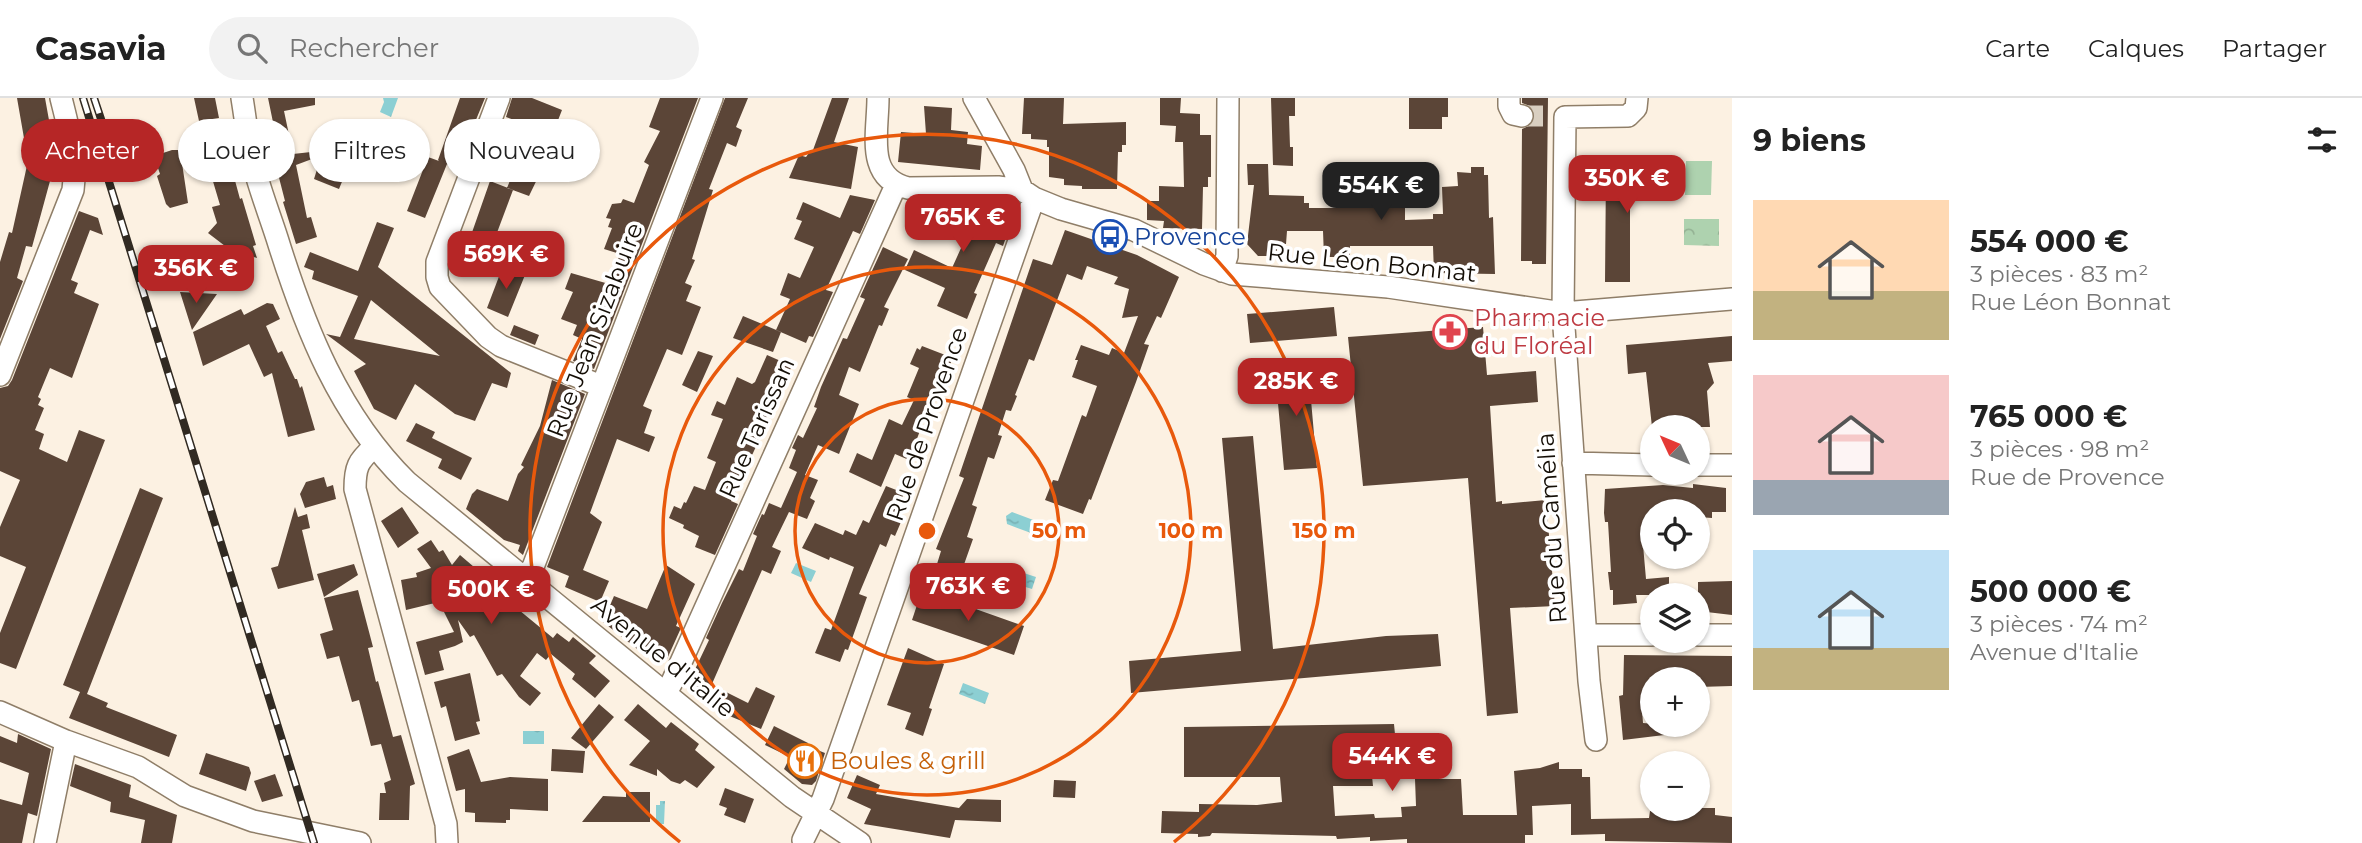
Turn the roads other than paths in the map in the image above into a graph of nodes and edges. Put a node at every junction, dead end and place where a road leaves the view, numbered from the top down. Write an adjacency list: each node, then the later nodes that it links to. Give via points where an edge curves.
1 (61, 98): 16 (street, via 76,169 73,190)
2 (242, 98): 18 (street, Avenue d'Italie, via 251,153 309,334 344,402)
3 (499, 98): 17 (street, via 437,262 440,287 501,346)
4 (712, 98): 17 (street, Rue Jean Sizabuire)
5 (878, 98): 11 (street, via 878,163)
6 (974, 98): 12 (street)
7 (1228, 98): 13 (street, via 1227,256)
8 (1509, 98): 10 (street, via 1513,114)
9 (1637, 98): 15 (street, Rue du Camélia, via 1636,108 1628,116 1556,117)
10 (1522, 116)
11 (896, 185): 12 (street, Rue Léon Bonnat, via 998,187); 28 (street, Rue Tarissan)
12 (1028, 194): 13 (street, Rue Léon Bonnat, via 1061,209 1134,230); 32 (street, Rue de Provence)
13 (1222, 271): 15 (street, Rue Léon Bonnat, via 1388,287)
14 (1732, 299): 15 (street, Rue Léon Bonnat)
15 (1563, 313): 19 (street, Rue du Camélia)
16 (0, 375)
17 (601, 386): 23 (street, Rue Jean Sizabuire)
18 (378, 453): 23 (street, Avenue d'Italie); 36 (street, via 355,481 358,502 446,824)
19 (1573, 463): 20 (street); 24 (street, Rue du Camélia)
20 (1640, 465)
21 (1710, 465): 22 (street)
22 (1732, 465)
23 (525, 579): 28 (street, Avenue d'Italie)
24 (1586, 635): 25 (street); 30 (street, Rue du Camélia)
25 (1640, 635)
26 (1710, 635): 27 (street)
27 (1732, 635)
28 (666, 692): 32 (street, Avenue d'Italie, via 792,797)
29 (0, 712): 31 (street)
30 (1596, 740)
31 (66, 741): 34 (street); 35 (street, via 138,767 173,790 253,821)
32 (811, 833): 33 (street)
33 (857, 842)
34 (45, 843)
35 (360, 843)
36 (447, 843)

